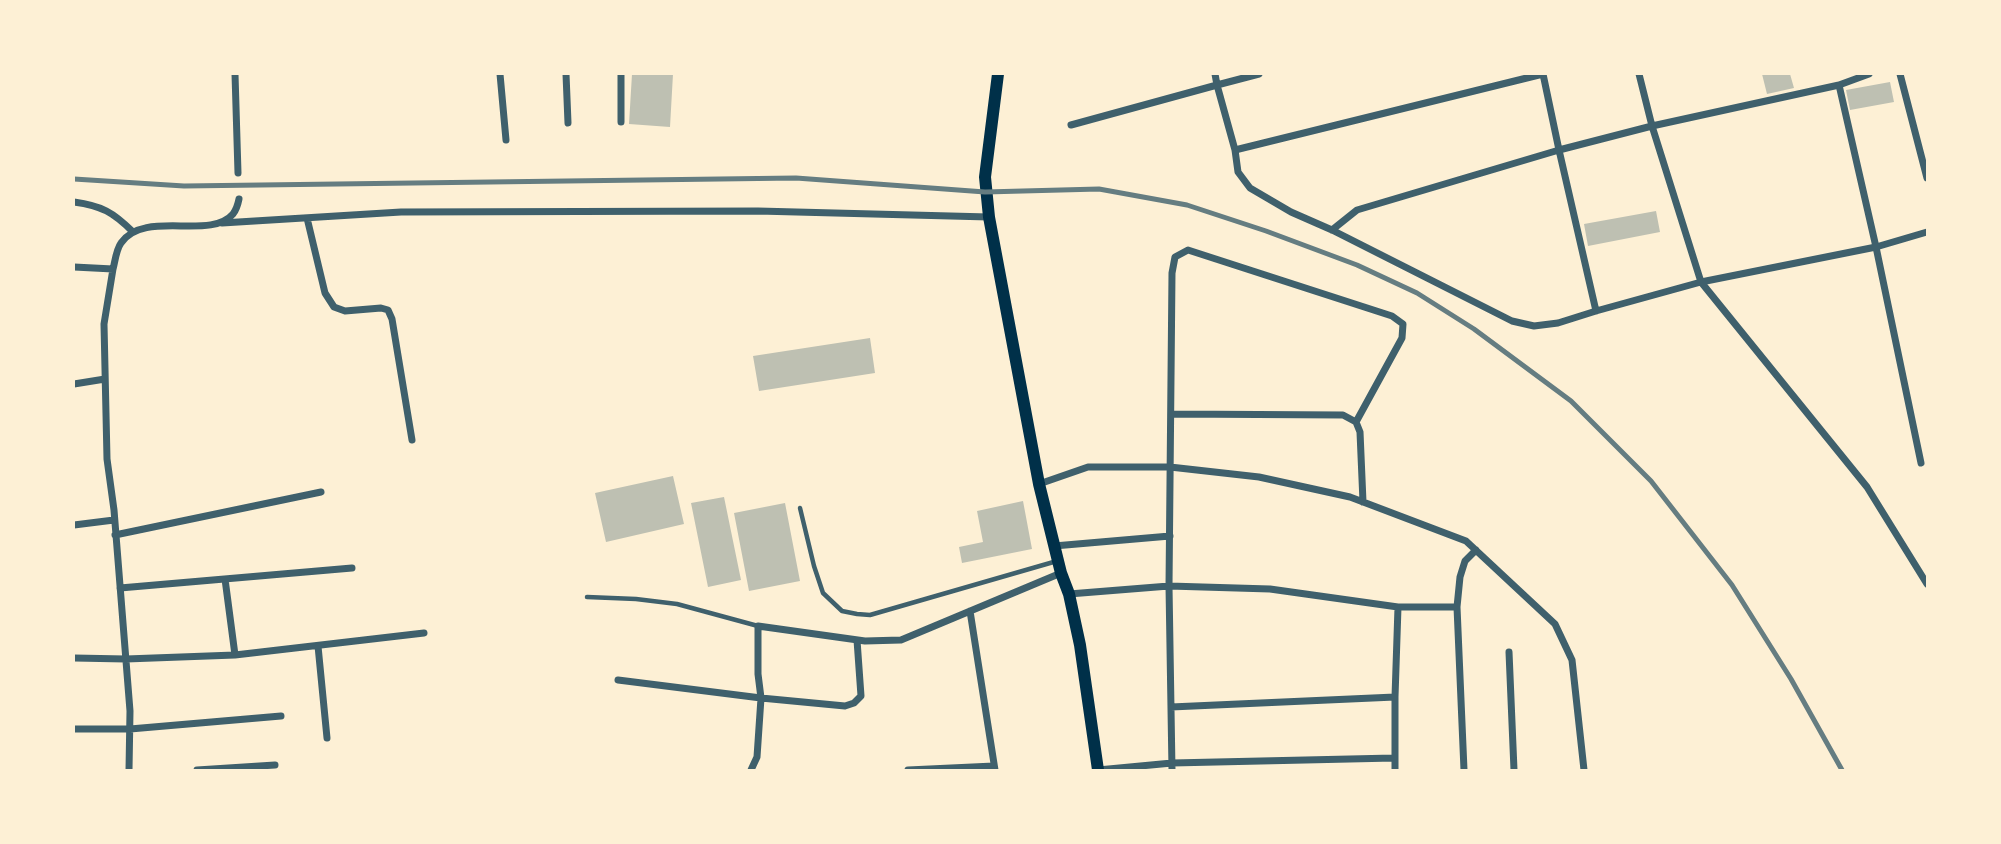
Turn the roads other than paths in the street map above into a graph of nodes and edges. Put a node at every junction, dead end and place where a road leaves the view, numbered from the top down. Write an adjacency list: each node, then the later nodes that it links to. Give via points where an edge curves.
1 (238, 74): 21 (street)
2 (500, 74): 18 (street)
3 (566, 74): 15 (street)
4 (621, 74): 14 (street)
5 (998, 74): 25 (main road, via 985,177)
6 (1215, 74): 12 (street)
7 (1259, 74): 12 (street)
8 (1543, 74): 19 (street); 20 (street)
9 (1639, 74): 17 (street)
10 (1869, 74): 13 (street)
11 (1900, 74): 22 (street)
12 (1217, 85): 16 (street); 19 (street)
13 (1839, 85): 17 (street); 31 (street)
14 (621, 122)
15 (568, 123)
16 (1070, 125)
17 (1652, 126): 20 (street); 34 (street)
18 (506, 140)
19 (1235, 150): 28 (street, via 1238,172 1250,188)
20 (1559, 150): 28 (street, via 1357,210); 35 (street)
21 (238, 173)
22 (1927, 178)
23 (239, 199): 27 (street, via 235,213)
24 (74, 202): 29 (street, via 115,214)
25 (989, 217): 26 (street, via 744,211 401,212); 43 (main road)
26 (307, 218): 27 (street); 40 (street, via 326,293 334,307 345,312 388,310)
27 (222, 223): 29 (street)
28 (1332, 230): 35 (street, via 1512,321 1546,325)
29 (133, 232): 33 (street, via 120,244)
30 (1927, 232): 31 (street)
31 (1876, 247): 34 (street); 41 (street)
32 (74, 267): 33 (street)
33 (113, 269): 36 (street, via 104,324)
34 (1701, 282): 35 (street); 56 (street, via 1867,487)
35 (1596, 311)
36 (105, 379): 37 (street); 47 (street)
37 (74, 384)
38 (1172, 414): 39 (street, via 1343,415); 39 (street, via 1172,273 1175,257 1188,250 1392,316 1403,324 1402,338); 42 (street)
39 (1356, 422): 45 (street)
40 (412, 440)
41 (1921, 463)
42 (1170, 467): 43 (street, via 1088,467); 45 (street, via 1259,477); 50 (street)
43 (1039, 484): 51 (main road)
44 (321, 492): 49 (street)
45 (1363, 502): 52 (street, via 1466,541)
46 (800, 508): 53 (lane, via 823,593 842,611 870,615)
47 (114, 520): 48 (street); 49 (street)
48 (74, 525)
49 (115, 534): 58 (street)
50 (1170, 536): 51 (street); 57 (street)
51 (1054, 546): 53 (main road)
52 (1476, 550): 62 (street, via 1465,561); 92 (street, via 1555,624 1572,660)
53 (1060, 567): 59 (main road); 63 (street)
54 (352, 568): 55 (street)
55 (225, 579): 58 (street); 69 (street)
56 (1927, 584)
57 (1169, 586): 59 (street); 61 (street, via 1270,589); 75 (street)
58 (120, 588): 71 (street)
59 (1069, 594): 84 (main road)
60 (587, 597): 64 (lane, via 677,604)
61 (1398, 607): 62 (street); 73 (street)
62 (1457, 607): 90 (street)
63 (970, 611): 66 (street, via 901,640); 83 (street)
64 (758, 626): 66 (street); 74 (street)
65 (424, 634): 67 (street)
66 (857, 640): 74 (street, via 861,696 855,703 845,706)
67 (318, 646): 69 (street); 79 (street)
68 (1509, 652): 91 (street)
69 (235, 655): 71 (street)
70 (74, 658): 71 (street)
71 (126, 659): 78 (street)
72 (618, 680): 74 (street)
73 (1395, 697): 75 (street); 80 (street)
74 (761, 698): 87 (street, via 757,757)
75 (1171, 707): 82 (street)
76 (281, 716): 78 (street)
77 (74, 729): 78 (street)
78 (130, 729): 85 (street)
79 (327, 738)
80 (1394, 758): 82 (street); 89 (street)
81 (275, 765): 86 (street)
82 (1172, 767): 84 (street)
83 (995, 768): 88 (street)
84 (1098, 770)
85 (129, 771)
86 (197, 771)
87 (751, 771)
88 (908, 771)
89 (1395, 771)
90 (1464, 771)
91 (1514, 771)
92 (1584, 771)

